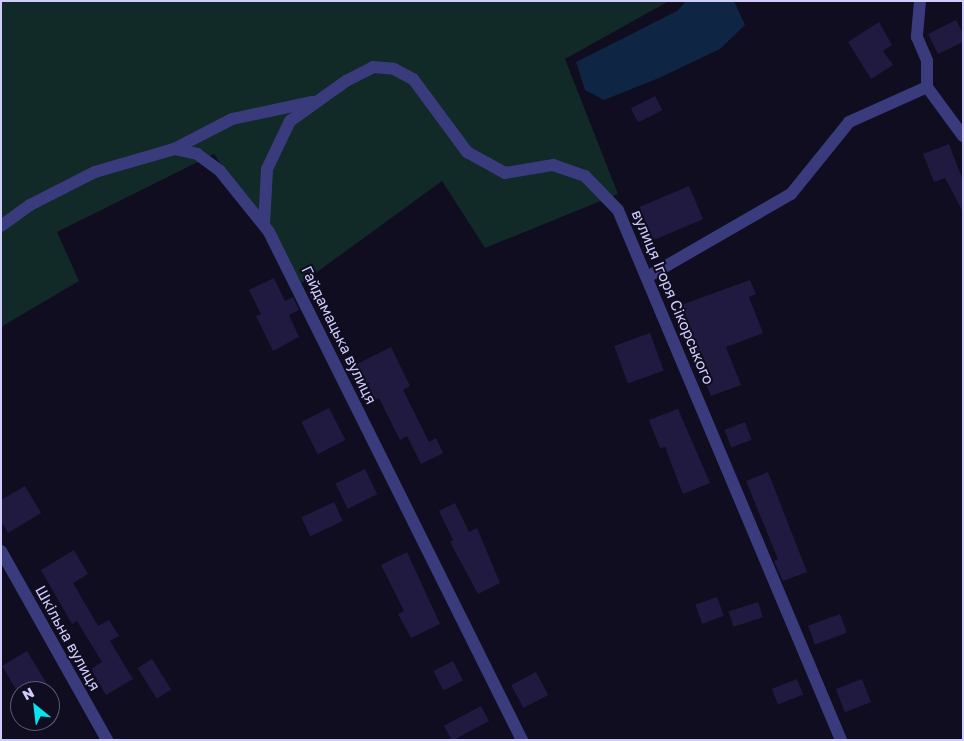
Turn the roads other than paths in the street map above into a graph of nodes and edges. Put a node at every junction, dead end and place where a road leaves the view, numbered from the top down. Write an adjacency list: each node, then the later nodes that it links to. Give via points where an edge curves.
1 (920, 1): 2 (street, via 917,38 927,61)
2 (927, 87): 4 (street); 8 (street, via 849,122 791,194)
3 (319, 101): 5 (street, вулиця Ігоря Сікорського, via 232,119); 6 (street, вулиця Ігоря Сікорського, via 290,121 266,169); 8 (street, вулиця Ігоря Сікорського, via 373,67 394,69 413,79 466,152 505,173 553,164 585,176 618,210)
4 (963, 136)
5 (174, 149): 6 (street, Гайдамацька вулиця, via 197,154 220,171); 7 (street, Гайдамацька вулиця, via 95,172 30,205)
6 (264, 225): 11 (street, Гайдамацька вулиця)
7 (1, 226)
8 (647, 277): 12 (street, вулиця Ігоря Сікорського)
9 (1, 552): 10 (street, Шкільна вулиця)
10 (107, 740)
11 (522, 740)
12 (841, 740)

